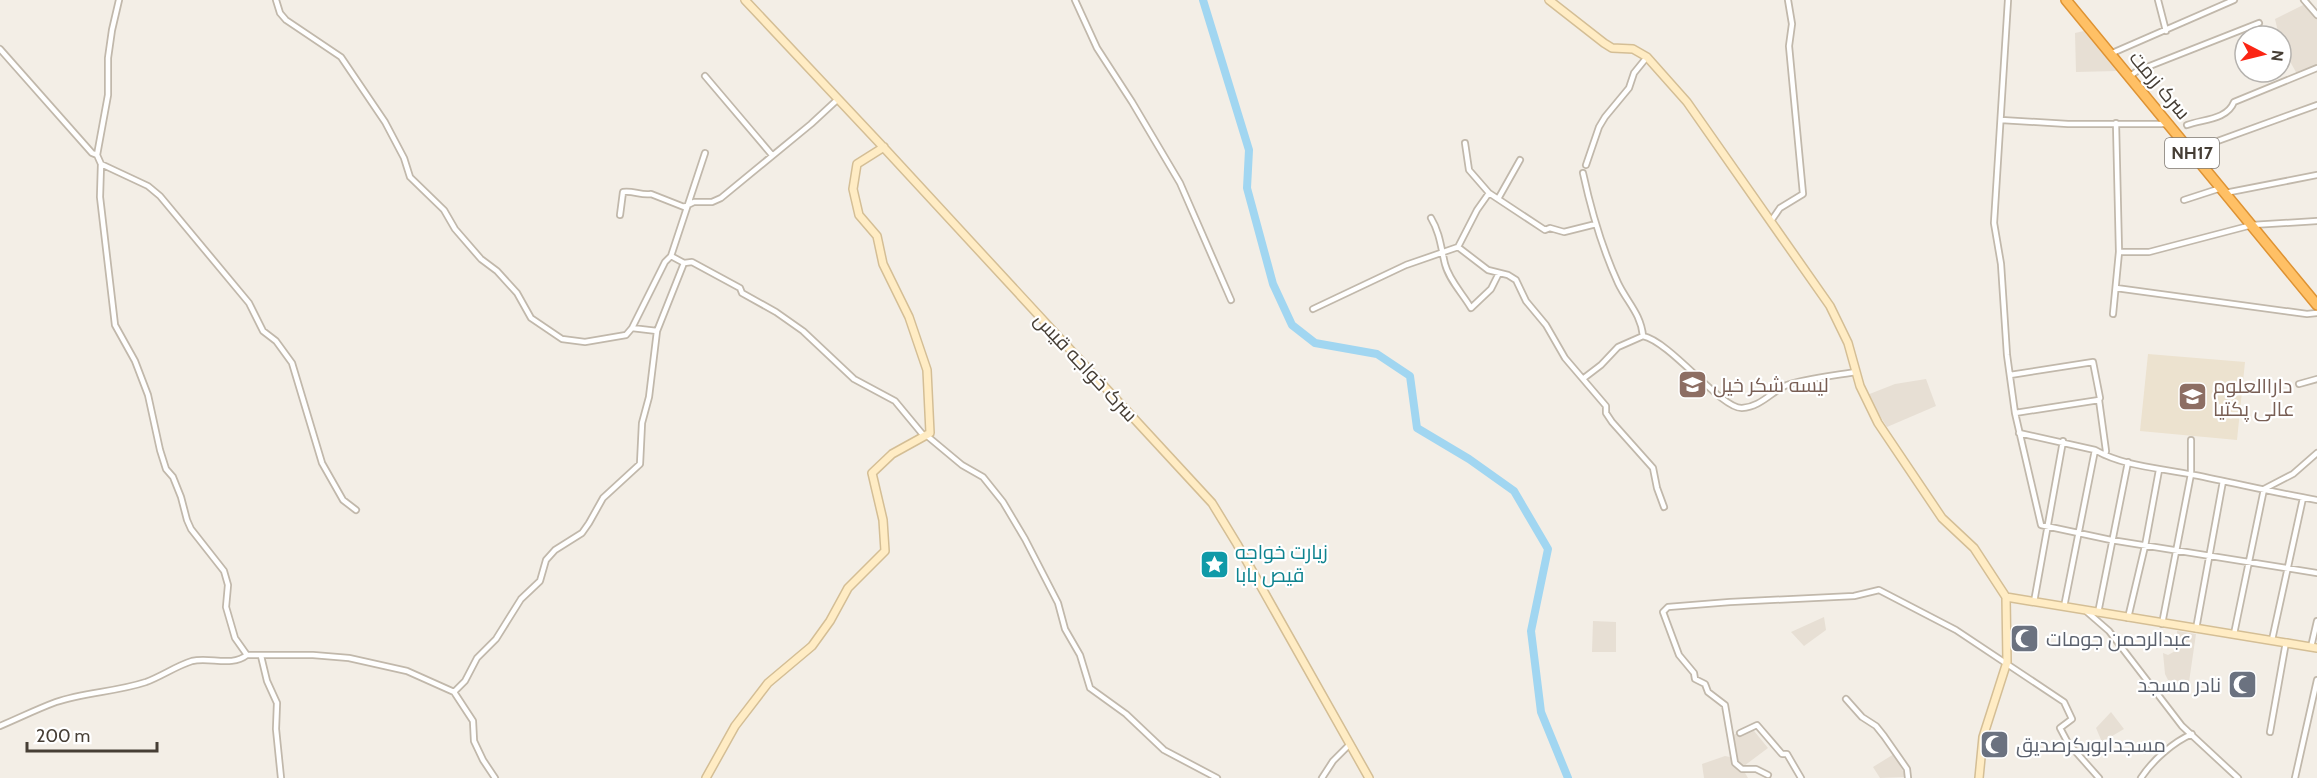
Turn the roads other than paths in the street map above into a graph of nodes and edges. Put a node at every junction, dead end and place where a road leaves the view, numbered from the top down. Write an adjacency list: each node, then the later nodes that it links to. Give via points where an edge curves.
1 (119, 0): 31 (street)
2 (276, 0): 62 (street, via 286,20 341,57 385,122 410,177 444,210 481,259 517,293 531,318 562,339 585,342 626,334)
3 (745, 0): 21 (street, سرک خواجه قیس)
4 (1076, 0): 57 (street, via 1097,48 1173,170)
5 (1549, 0): 17 (street, via 1612,48 1633,50)
6 (1788, 0): 45 (street, via 1803,194 1780,208)
7 (2008, 0): 23 (street)
8 (2066, 0): 16 (highway, سرک زرمت / NH17)
9 (2158, 0): 14 (street)
10 (2234, 0): 14 (street)
11 (2304, 0): 12 (street)
12 (2317, 15)
13 (2259, 23): 20 (street)
14 (2166, 31): 16 (street)
15 (0, 49): 31 (street)
16 (2110, 54): 20 (highway, سرک زرمت / NH17)
17 (1647, 57): 35 (street, via 1634,73 1629,88 1605,117); 45 (street, via 1687,102)
18 (2317, 68): 26 (street, via 2234,102 2219,117)
19 (705, 76): 32 (street)
20 (2130, 77): 25 (highway, سرک زرمت / NH17)
21 (838, 99): 28 (street, سرک خواجه قیس); 32 (street)
22 (2317, 105): 29 (street)
23 (2001, 120): 24 (street); 66 (street, via 1994,223)
24 (2116, 123): 25 (street); 50 (street)
25 (2169, 123): 29 (highway, سرک زرمت / NH17)
26 (2187, 125)
27 (1465, 143): 39 (street, via 1469,170)
28 (884, 147): 73 (street, via 856,164 854,189 859,215 878,236 883,264 909,317 927,370 930,433); 120 (street, سرک خواجه قیس, via 1212,503)
29 (2190, 151): 38 (highway, سرک زرمت / NH17)
30 (705, 153): 42 (street)
31 (97, 155): 34 (street)
32 (772, 155): 42 (street, via 721,198)
33 (1520, 160): 40 (street)
34 (102, 164): 87 (street, via 160,196 249,303 263,331 292,363 322,462 343,500); 110 (street, via 100,197 115,325 145,386 160,450 182,497 187,520 224,571 228,585 226,607 235,638)
35 (1586, 165)
36 (1583, 173): 47 (street)
37 (2317, 175): 38 (street)
38 (2223, 190): 41 (street); 48 (highway, سرک زرمت / NH17)
39 (1489, 193): 40 (street); 49 (street)
40 (1498, 199): 47 (street, via 1545,230 1564,232)
41 (2184, 200)
42 (689, 205): 43 (street, via 684,207 651,194 627,191 623,192); 52 (street)
43 (620, 215)
44 (1431, 218): 51 (street)
45 (1771, 221): 65 (street, via 1830,306 1848,343)
46 (2317, 221): 48 (street)
47 (1596, 224): 64 (street, via 1619,285 1642,324)
48 (2252, 225): 50 (street, via 2149,252); 56 (highway, سرک زرمت / NH17)
49 (1458, 248): 51 (street); 54 (street, via 1488,270)
50 (2119, 252): 55 (street)
51 (1444, 253): 54 (street, via 1445,265 1457,289 1472,308 1491,289); 59 (street, via 1406,265)
52 (671, 256): 53 (street); 62 (street)
53 (684, 263): 63 (street); 73 (street, via 692,262 740,288 742,293 803,331 854,379 895,401)
54 (1499, 273): 67 (street, via 1516,279 1526,301)
55 (2116, 288): 60 (street); 61 (street)
56 (2313, 294): 58 (highway, سرک زرمت / NH17)
57 (1231, 300)
58 (2317, 305)
59 (1313, 309)
60 (2317, 313)
61 (2113, 314)
62 (632, 328): 63 (street)
63 (657, 331): 114 (street, via 642,423 640,464 603,498 582,533 546,560 540,581 520,599 496,639 477,658)
64 (1643, 336): 65 (street, via 1652,338 1737,407 1752,405 1788,385); 67 (street, via 1618,347)
65 (1856, 372): 97 (street, via 1878,423 1942,518 1974,548)
66 (2010, 375): 70 (street, via 2093,362); 71 (street)
67 (1584, 378): 86 (street, via 1606,406 1612,422 1653,468)
68 (2317, 379): 69 (street)
69 (2299, 384)
70 (2099, 400): 71 (street); 78 (street)
71 (2016, 413): 72 (street)
72 (2019, 433): 75 (street); 88 (street, via 2037,516 2041,525)
73 (925, 436): 124 (street, via 892,454 872,473 883,520 885,551 848,588 812,646 768,683 735,726); 125 (street, via 983,477 1003,502 1058,603 1090,688 1126,714 1164,750)
74 (2191, 440): 81 (street)
75 (2063, 441): 76 (street); 88 (street)
76 (2095, 450): 78 (street); 89 (street)
77 (2317, 453): 83 (street, via 2293,474)
78 (2105, 455): 79 (street)
79 (2128, 462): 80 (street); 90 (street)
80 (2158, 470): 81 (street); 91 (street)
81 (2192, 474): 82 (street); 92 (street)
82 (2223, 481): 83 (street); 93 (street)
83 (2264, 489): 84 (street); 94 (street)
84 (2303, 498): 85 (street); 95 (street)
85 (2317, 500)
86 (1664, 507)
87 (356, 510)
88 (2048, 527): 89 (street); 98 (street)
89 (2079, 534): 90 (street); 99 (street)
90 (2111, 540): 91 (street); 101 (street)
91 (2145, 546): 92 (street); 102 (street)
92 (2176, 551): 93 (street); 104 (street)
93 (2209, 555): 94 (street); 105 (street)
94 (2250, 562): 95 (street); 106 (street)
95 (2288, 568): 96 (street); 107 (street)
96 (2317, 573)
97 (2006, 597): 98 (street); 112 (street)
98 (2034, 602): 99 (street)
99 (2064, 608): 100 (street)
100 (2086, 611): 101 (street); 119 (street, via 2109,631 2171,714)
101 (2098, 613): 102 (street)
102 (2128, 618): 104 (street)
103 (2317, 621): 109 (street)
104 (2162, 624): 105 (street)
105 (2196, 629): 106 (street)
106 (2234, 634): 107 (street)
107 (2272, 640): 108 (street)
108 (2286, 642): 109 (street); 117 (street)
109 (2314, 647)
110 (247, 655): 111 (street); 116 (street, via 228,661 194,661 112,692 56,702)
111 (261, 656): 114 (street, via 349,658 407,671); 122 (street, via 277,704)
112 (2007, 662): 121 (street, via 1879,590 1854,596 1668,607 1663,612 1679,655 1695,679 1725,705 1735,762 1742,769 1756,769); 130 (street, via 1983,738); 131 (street, via 2064,702 2072,719 2060,728)
113 (2317, 680): 134 (street)
114 (454, 692): 123 (street, via 472,721 474,741)
115 (1846, 699): 129 (street, via 1884,736 1907,769)
116 (0, 726)
117 (2270, 732)
118 (1740, 733): 128 (street, via 1757,725 1782,754 1787,754)
119 (2192, 734): 132 (street, via 2177,741); 133 (street)
120 (1350, 744): 126 (street); 127 (street, سرک خواجه قیس)
121 (1768, 775)
122 (282, 778)
123 (495, 778)
124 (706, 778)
125 (1218, 778)
126 (1322, 778)
127 (1369, 778)
128 (1801, 778)
129 (1908, 778)
130 (1979, 778)
131 (2099, 778)
132 (2141, 778)
133 (2238, 778)
134 (2295, 778)

